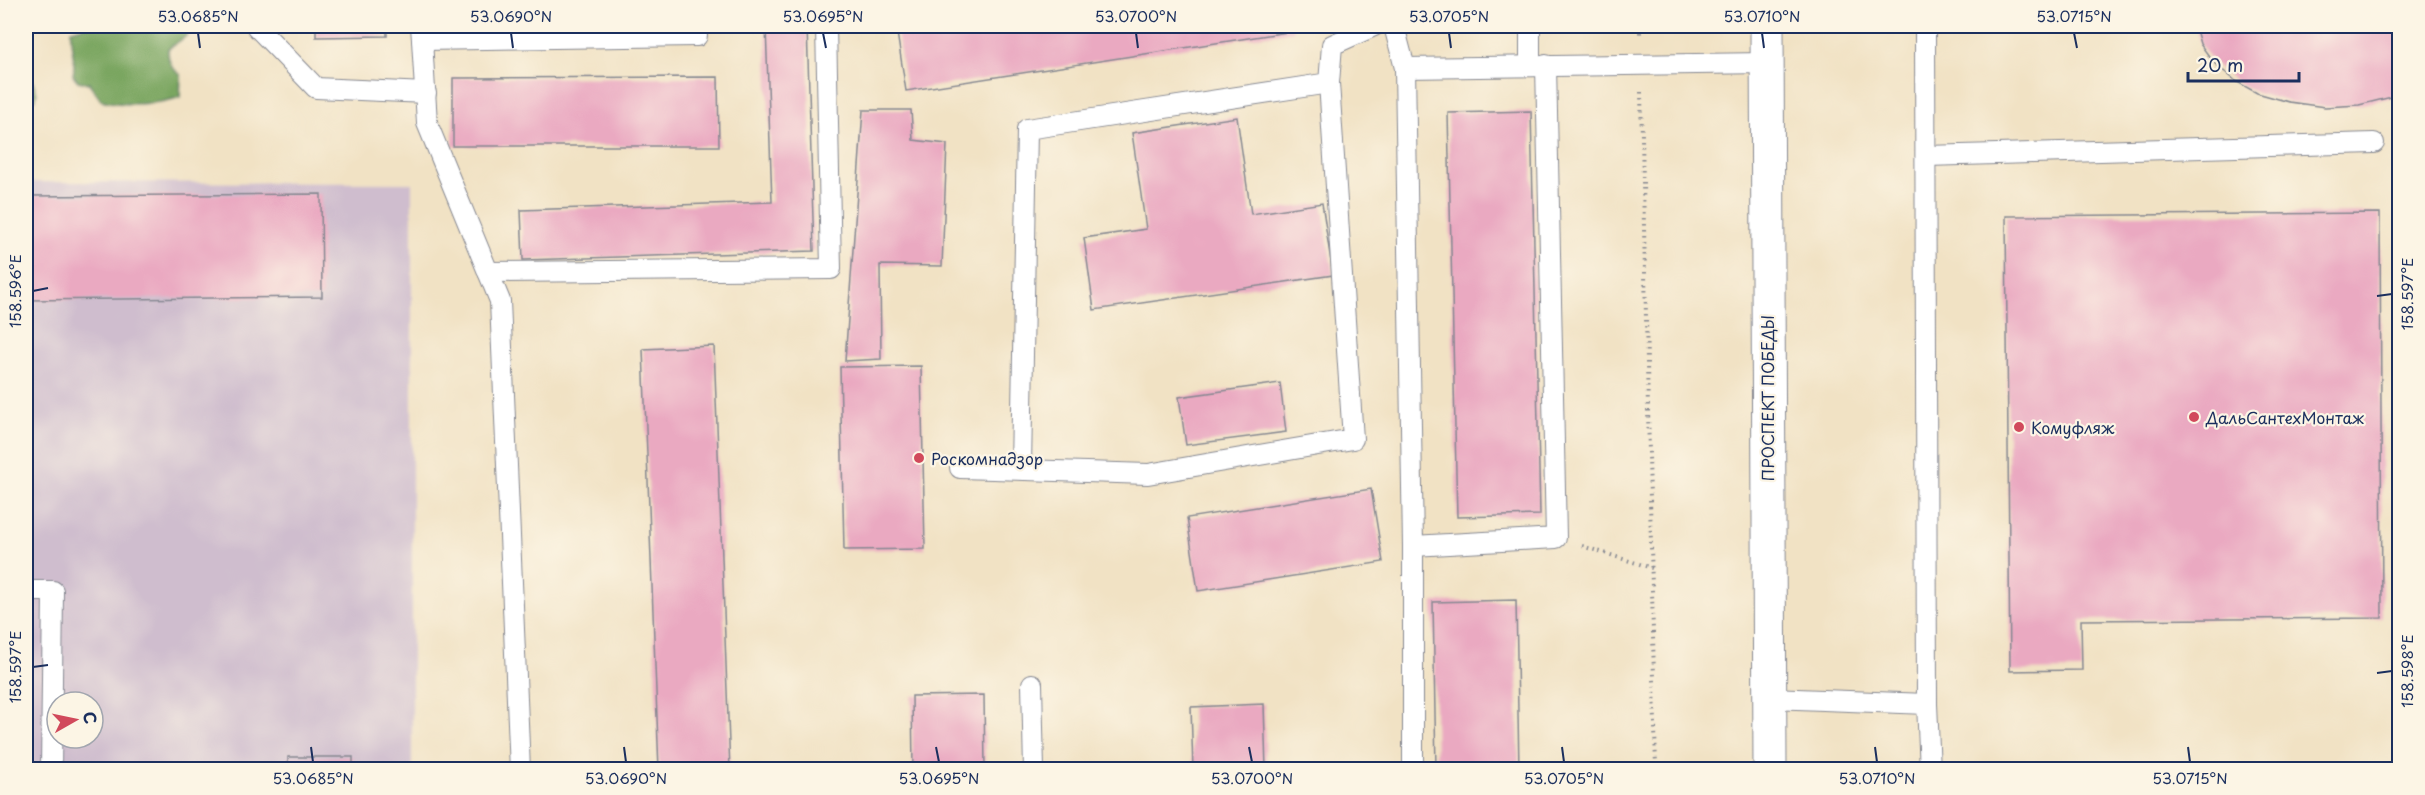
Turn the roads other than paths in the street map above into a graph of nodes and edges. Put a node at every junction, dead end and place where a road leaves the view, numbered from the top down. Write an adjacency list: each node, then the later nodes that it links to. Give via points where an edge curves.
1 (256, 26): 14 (lane, via 316,88)
2 (826, 26): 17 (lane, via 831,270)
3 (1374, 26): 13 (lane, via 1332,45)
4 (1394, 26): 12 (lane)
5 (1530, 26): 11 (lane)
6 (1767, 26): 10 (main road, ПРОСПЕКТ ПОБЕДЫ)
7 (1924, 26): 16 (lane)
8 (422, 33): 9 (lane); 14 (lane)
9 (697, 36)
10 (1767, 63): 11 (lane); 23 (main road, ПРОСПЕКТ ПОБЕДЫ)
11 (1538, 65): 12 (lane); 20 (lane, via 1556,538)
12 (1405, 68): 20 (lane)
13 (1329, 83): 19 (lane, via 1027,129); 19 (lane, via 1353,439 1148,474)
14 (426, 93): 17 (lane, via 427,123)
15 (2374, 143): 16 (lane)
16 (1926, 156): 24 (lane)
17 (488, 272): 26 (lane, via 501,302)
18 (960, 468): 19 (lane)
19 (1021, 468)
20 (1413, 546): 28 (lane)
21 (26, 591): 25 (lane, via 53,591)
22 (1032, 684): 27 (lane)
23 (1768, 698): 24 (lane); 29 (main road, ПРОСПЕКТ ПОБЕДЫ)
24 (1927, 704): 30 (lane)
25 (51, 770)
26 (520, 770)
27 (1034, 770)
28 (1413, 770)
29 (1770, 770)
30 (1930, 770)

